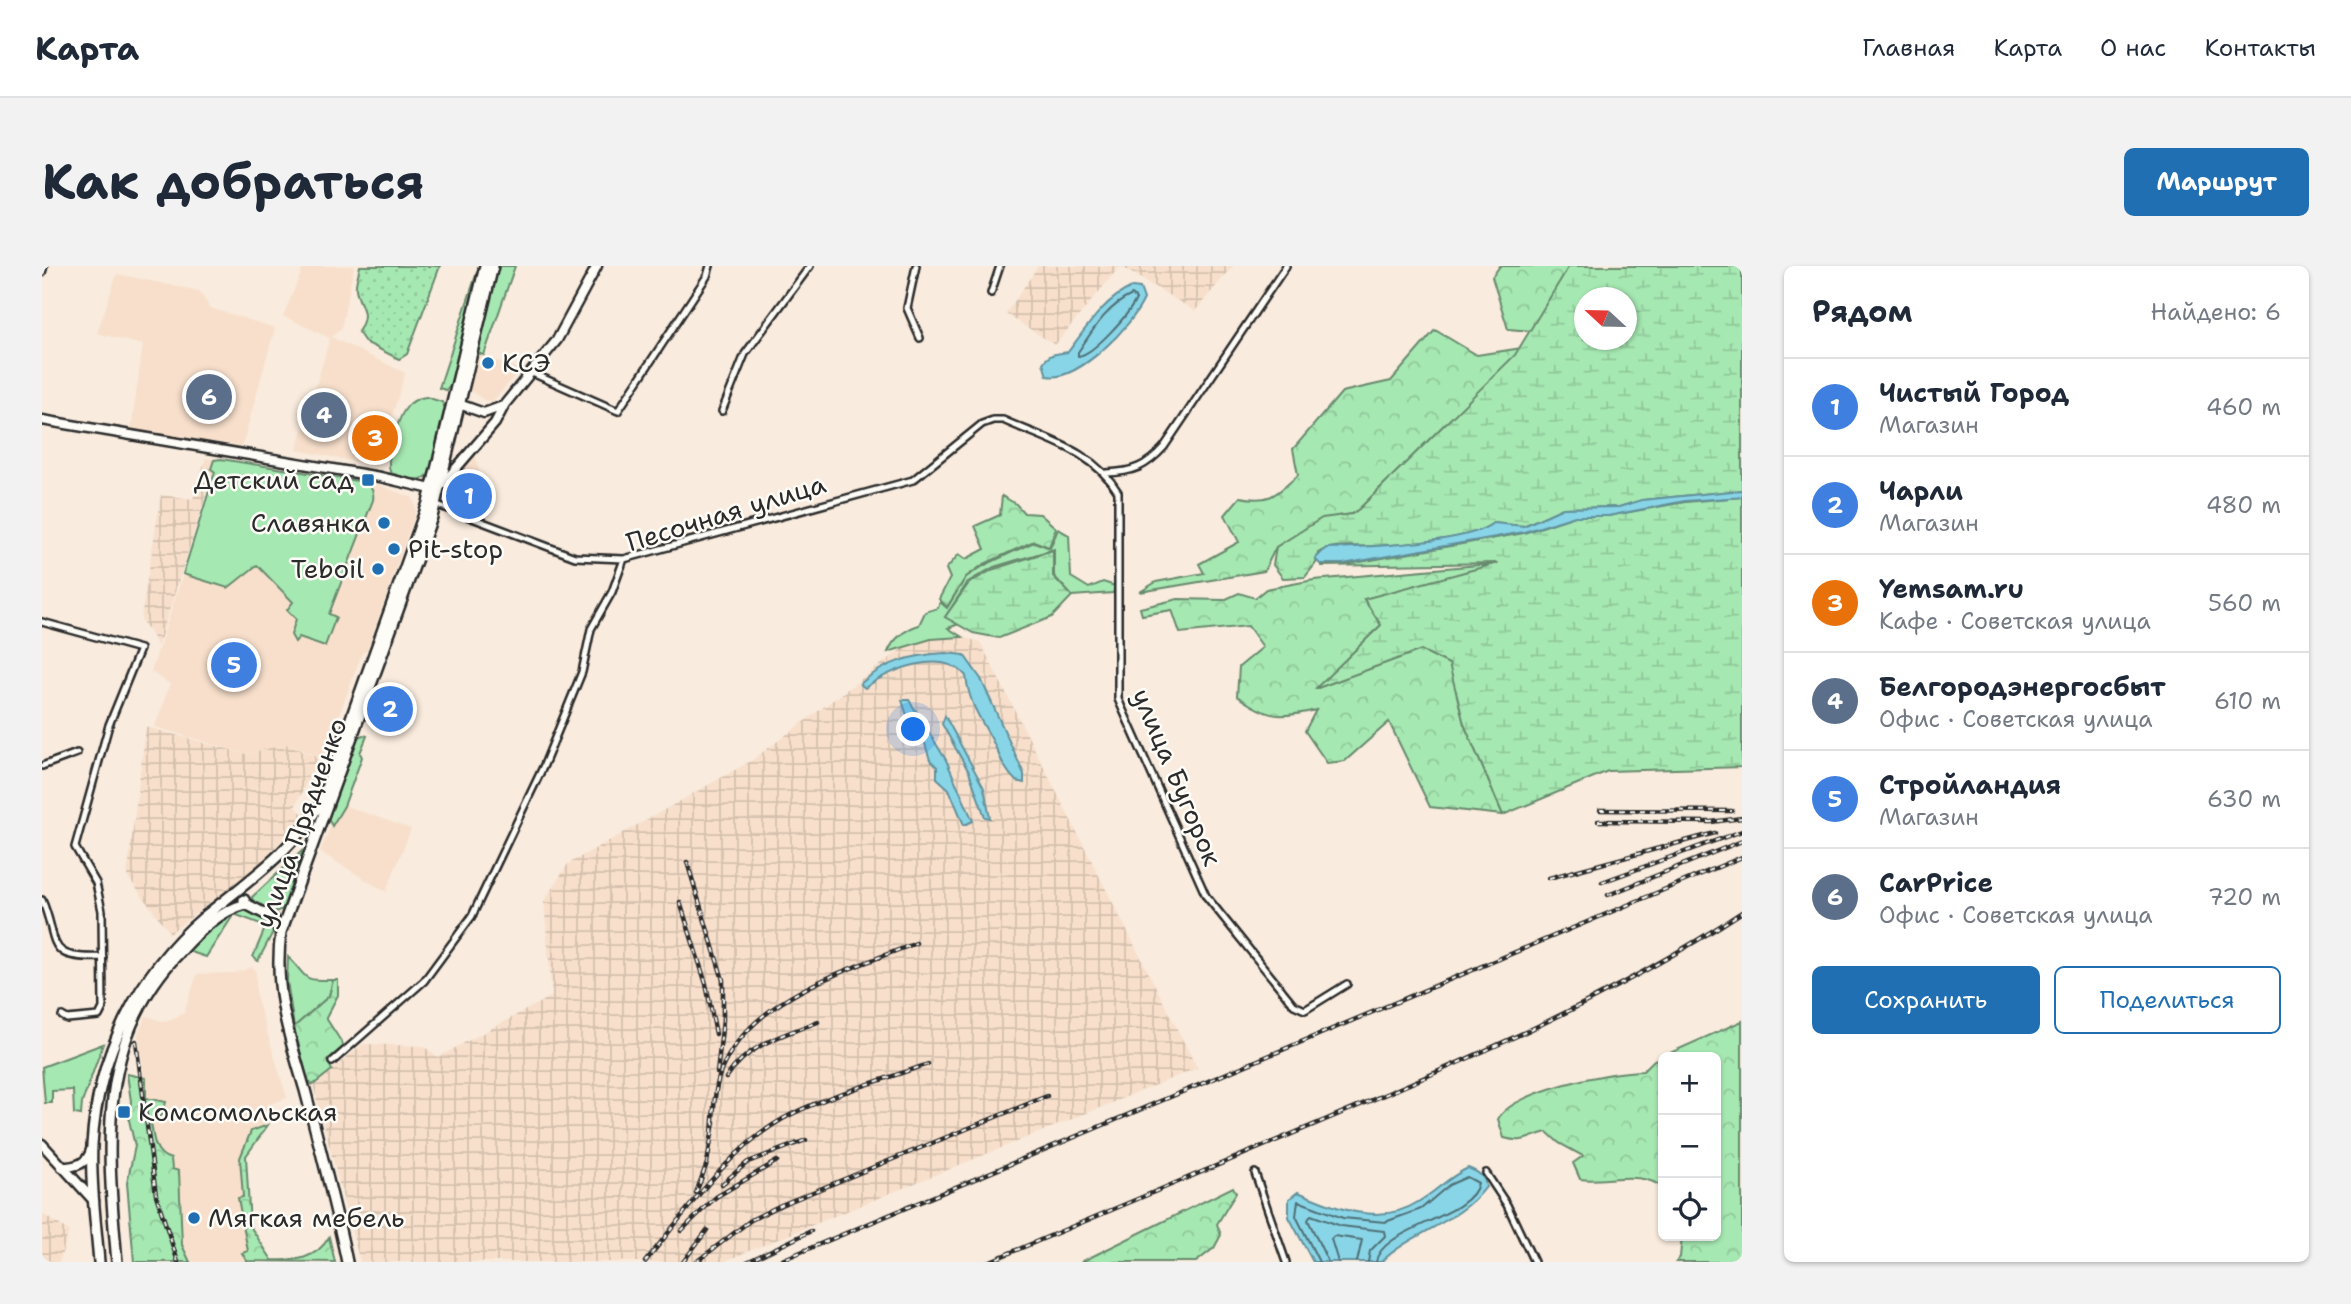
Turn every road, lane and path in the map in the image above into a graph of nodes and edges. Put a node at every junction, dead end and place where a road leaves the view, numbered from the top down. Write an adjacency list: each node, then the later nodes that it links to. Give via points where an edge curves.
1 (44, 266): 10 (street)
2 (485, 266): 14 (main road)
3 (493, 266): 14 (main road)
4 (597, 266): 13 (main road, улица Прядченко, via 578,306)
5 (710, 266): 13 (street, via 618,411)
6 (810, 266): 16 (street, via 745,354)
7 (916, 266): 12 (street, via 907,308)
8 (999, 266): 11 (street)
9 (1286, 266): 18 (street, via 1164,447 1149,463 1131,472)
10 (42, 273)
11 (991, 293)
12 (920, 338)
13 (532, 373): 15 (main road, улица Прядченко)
14 (456, 403): 15 (main road, via 484,413); 19 (main road)
15 (505, 404): 19 (main road, улица Прядченко, via 495,423)
16 (722, 411)
17 (42, 420): 19 (main road)
18 (1106, 473): 21 (street, Песочная улица, via 1092,460 1003,420 993,420 913,480); 35 (street, улица Бугорок, via 1118,492 1118,699 1206,896 1294,1005 1305,1010)
19 (436, 488): 20 (main road, улица Прядченко); 23 (main road, улица Прядченко)
20 (435, 506): 21 (street, via 575,557); 23 (main road, улица Прядченко)
21 (624, 559): 37 (street, Песочная улица, via 592,629 582,672 544,765 472,916 424,981)
22 (42, 622): 34 (street, via 139,649 109,726 75,847 96,883)
23 (354, 724): 26 (main road, улица Прядченко, via 321,802); 27 (main road, улица Прядченко)
24 (76, 753): 25 (street)
25 (42, 766)
26 (290, 846): 27 (main road, via 301,844); 28 (main road, улица Прядченко)
27 (310, 854): 31 (main road, улица Прядченко)
28 (244, 888): 30 (main road); 39 (main road, улица Прядченко, via 173,946 132,1003 106,1065)
29 (42, 900): 34 (street, via 53,942 62,953)
30 (246, 904): 32 (main road); 44 (main road, via 226,911 190,941 150,988 135,1017 113,1085)
31 (288, 913): 32 (main road); 33 (main road, улица Прядченко)
32 (271, 917): 33 (main road)
33 (281, 932): 47 (main road, улица Прядченко, via 277,977 281,1010)
34 (103, 957): 36 (street, via 99,1016)
35 (1346, 984)
36 (62, 1016)
37 (332, 1062)
38 (42, 1144): 40 (main road)
39 (92, 1147): 40 (main road, via 89,1158 80,1165); 43 (main road, улица Прядченко)
40 (62, 1167): 43 (main road)
41 (1255, 1173): 48 (street)
42 (1486, 1173): 49 (street)
43 (95, 1201): 44 (main road); 45 (main road, улица Прядченко)
44 (113, 1211): 46 (main road)
45 (99, 1262)
46 (117, 1262)
47 (347, 1262)
48 (1286, 1262)
49 (1534, 1262)

